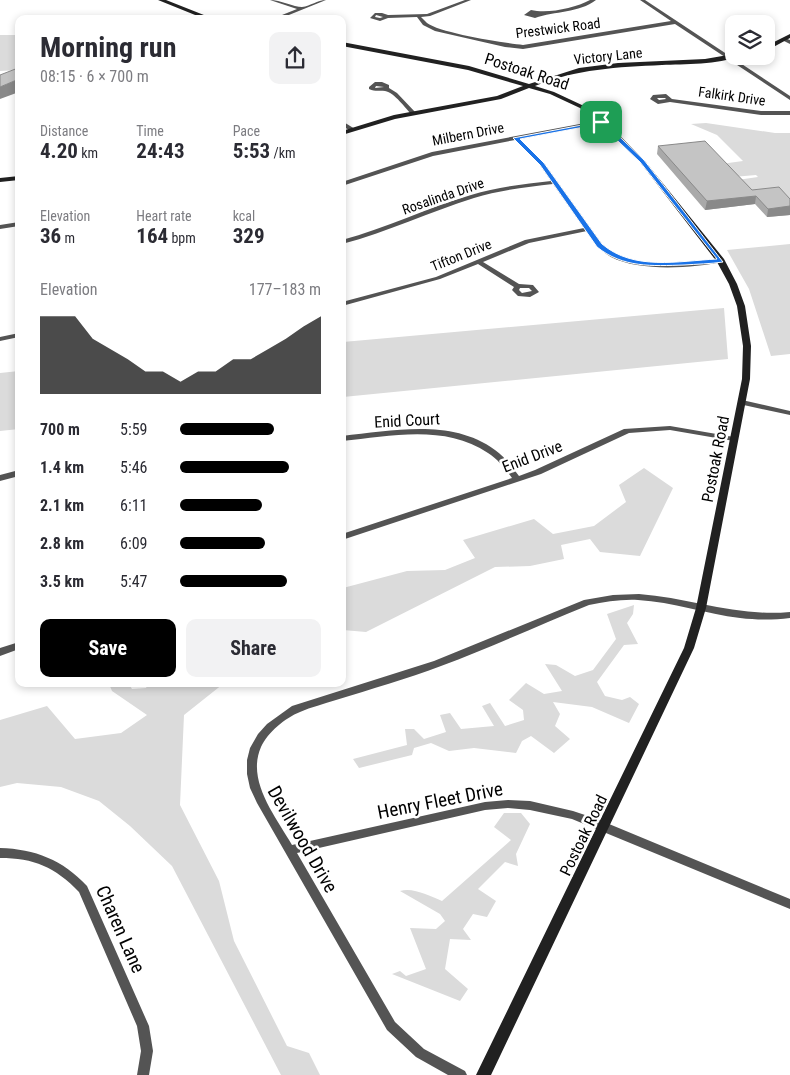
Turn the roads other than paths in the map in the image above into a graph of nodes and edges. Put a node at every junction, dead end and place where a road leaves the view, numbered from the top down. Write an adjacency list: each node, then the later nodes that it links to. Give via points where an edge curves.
1 (161, 0): 9 (street)
2 (272, 0): 7 (street)
3 (324, 0): 7 (street)
4 (470, 0): 12 (street)
5 (594, 0): 8 (street, via 579,7)
6 (642, 0): 13 (street)
7 (300, 8): 10 (street)
8 (541, 14)
9 (200, 15)
10 (283, 15)
11 (388, 17): 12 (street)
12 (419, 17): 13 (street, Prestwick Road, via 437,30 523,46)
13 (676, 22): 17 (street)
14 (788, 40): 16 (street)
15 (346, 45): 20 (street, Postoak Road, via 455,65)
16 (775, 45)
17 (725, 53)
18 (725, 58): 20 (street, Victory Lane, via 597,67)
19 (743, 65): 22 (street)
20 (530, 86): 25 (street, Victory Lane, via 493,100); 26 (street, Postoak Road, via 572,102)
21 (386, 89): 25 (street)
22 (790, 98)
23 (670, 100): 24 (street, Falkirk Drive, via 761,113)
24 (790, 113)
25 (414, 114): 28 (street, Victory Lane)
26 (601, 122): 30 (street, Milbern Drive); 39 (street, Postoak Road, via 642,161)
27 (346, 125): 28 (street)
28 (354, 130): 29 (street, Victory Lane)
29 (346, 132)
30 (516, 138): 33 (street, via 541,163); 34 (street, Milbern Drive, via 421,156)
31 (15, 178): 32 (street)
32 (0, 180)
33 (554, 182): 37 (street); 38 (street, Rosalinda Drive, via 461,199 392,228)
34 (346, 183)
35 (15, 225): 36 (street)
36 (0, 227)
37 (588, 229): 39 (street, via 609,253 632,263 660,265); 40 (street, Tifton Drive, via 527,241)
38 (346, 241)
39 (721, 261): 45 (street, Postoak Road, via 733,284 745,328 746,379)
40 (479, 262): 41 (street); 42 (street, Tifton Drive, via 410,287)
41 (518, 286)
42 (346, 303)
43 (15, 336): 44 (street)
44 (0, 339)
45 (742, 402): 46 (street); 47 (street, Postoak Road)
46 (790, 413)
47 (734, 439): 51 (street, Enid Drive, via 670,428 627,431); 53 (street, Postoak Road)
48 (346, 440): 51 (street, Enid Court, via 421,432 463,436 492,452)
49 (15, 474): 50 (street)
50 (0, 478)
51 (517, 479): 52 (street, Enid Drive)
52 (346, 536)
53 (701, 608): 54 (street, via 751,616); 57 (street, Postoak Road, via 689,648); 58 (street, Devilwood Drive, via 642,597 584,603 437,664 283,716 259,741 252,759 251,778)
54 (790, 615)
55 (15, 646): 56 (street)
56 (0, 652)
57 (603, 827): 58 (street, Henry Fleet Drive, via 556,809 511,803); 60 (street, Henry Fleet Drive); 63 (street, Postoak Road)
58 (289, 850): 62 (street, Devilwood Drive, via 391,1026 420,1053)
59 (0, 853): 61 (street, Charen Lane, via 24,854 57,865 86,894 143,1026 146,1051)
60 (790, 904)
61 (143, 1075)
62 (461, 1075)
63 (483, 1075)

